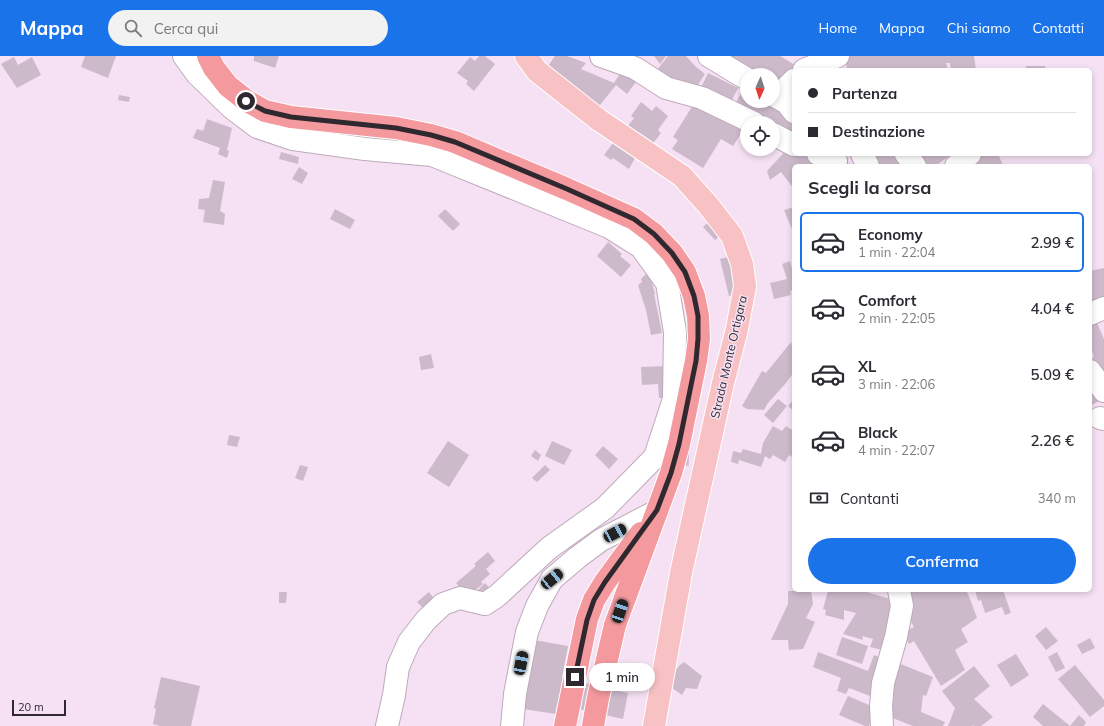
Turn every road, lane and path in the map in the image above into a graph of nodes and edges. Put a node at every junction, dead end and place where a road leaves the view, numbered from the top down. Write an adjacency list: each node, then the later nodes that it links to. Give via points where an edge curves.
1 (184, 56): 27 (street, via 197,74 257,128 293,139 432,155 609,227 641,247 667,283 676,332 674,399 661,456 605,508 549,548 497,596 485,604 460,598 443,604 426,620 409,642 398,667)
2 (208, 56): 25 (highway, via 228,86 246,101 265,111 291,117 396,128 455,142 634,219 654,234 685,272 698,316 696,361 679,444)
3 (526, 56): 23 (main road, Strada Monte Ortigara, via 537,71 599,120 682,176 732,236 742,264 744,286 737,329)
4 (601, 56): 14 (street, via 636,68 666,88 702,98)
5 (709, 56): 9 (street)
6 (838, 56): 7 (street); 8 (street)
7 (803, 68)
8 (847, 68)
9 (740, 75)
10 (792, 78): 11 (street)
11 (780, 91)
12 (780, 99): 13 (street)
13 (792, 109)
14 (740, 116)
15 (780, 138): 16 (street)
16 (792, 144)
17 (968, 156): 18 (street)
18 (958, 164)
19 (1104, 308): 20 (street)
20 (1092, 313)
21 (1092, 374): 22 (street)
22 (1104, 391)
23 (714, 425): 24 (street); 31 (main road, Strada Monte Ortigara, via 681,573)
24 (699, 455)
25 (657, 510): 28 (street, via 601,540 552,579 537,606 527,632 515,694); 29 (highway, via 594,600 587,620); 30 (highway, via 615,625)
26 (899, 592): 32 (street, via 902,606 883,683)
27 (387, 726)
28 (512, 726)
29 (565, 726)
30 (593, 726)
31 (654, 726)
32 (882, 726)

